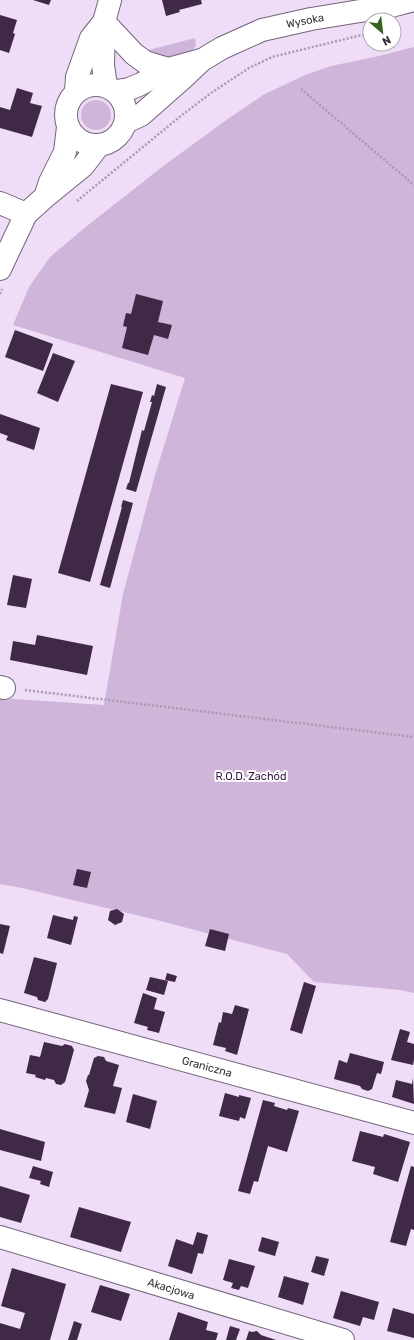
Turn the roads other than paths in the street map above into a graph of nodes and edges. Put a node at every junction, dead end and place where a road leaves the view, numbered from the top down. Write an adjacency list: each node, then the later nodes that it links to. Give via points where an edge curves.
1 (110, 0): 3 (street)
2 (414, 0): 4 (street, Wysoka, via 262,30)
3 (104, 22): 5 (street, via 134,54 145,62); 6 (street, via 103,65); 7 (street, via 91,38 77,77)
4 (202, 60): 5 (street, Wysoka); 8 (street, Wysoka, via 140,115)
5 (168, 69): 6 (street, Wysoka, via 129,89)
6 (111, 89): 7 (street, via 96,84); 8 (street, via 122,99 126,107)
7 (76, 92): 9 (street, via 67,106)
8 (126, 122): 10 (street, via 117,137)
9 (68, 127): 10 (street, via 80,141); 11 (street, via 65,152)
10 (100, 145): 11 (street, via 83,166)
11 (44, 197): 13 (street)
12 (0, 203): 13 (street)
13 (26, 214): 14 (street)
14 (0, 269)
15 (0, 1010): 16 (street, Graniczna)
16 (414, 1123)
17 (0, 1237): 18 (street, Akacjowa)
18 (343, 1340)

